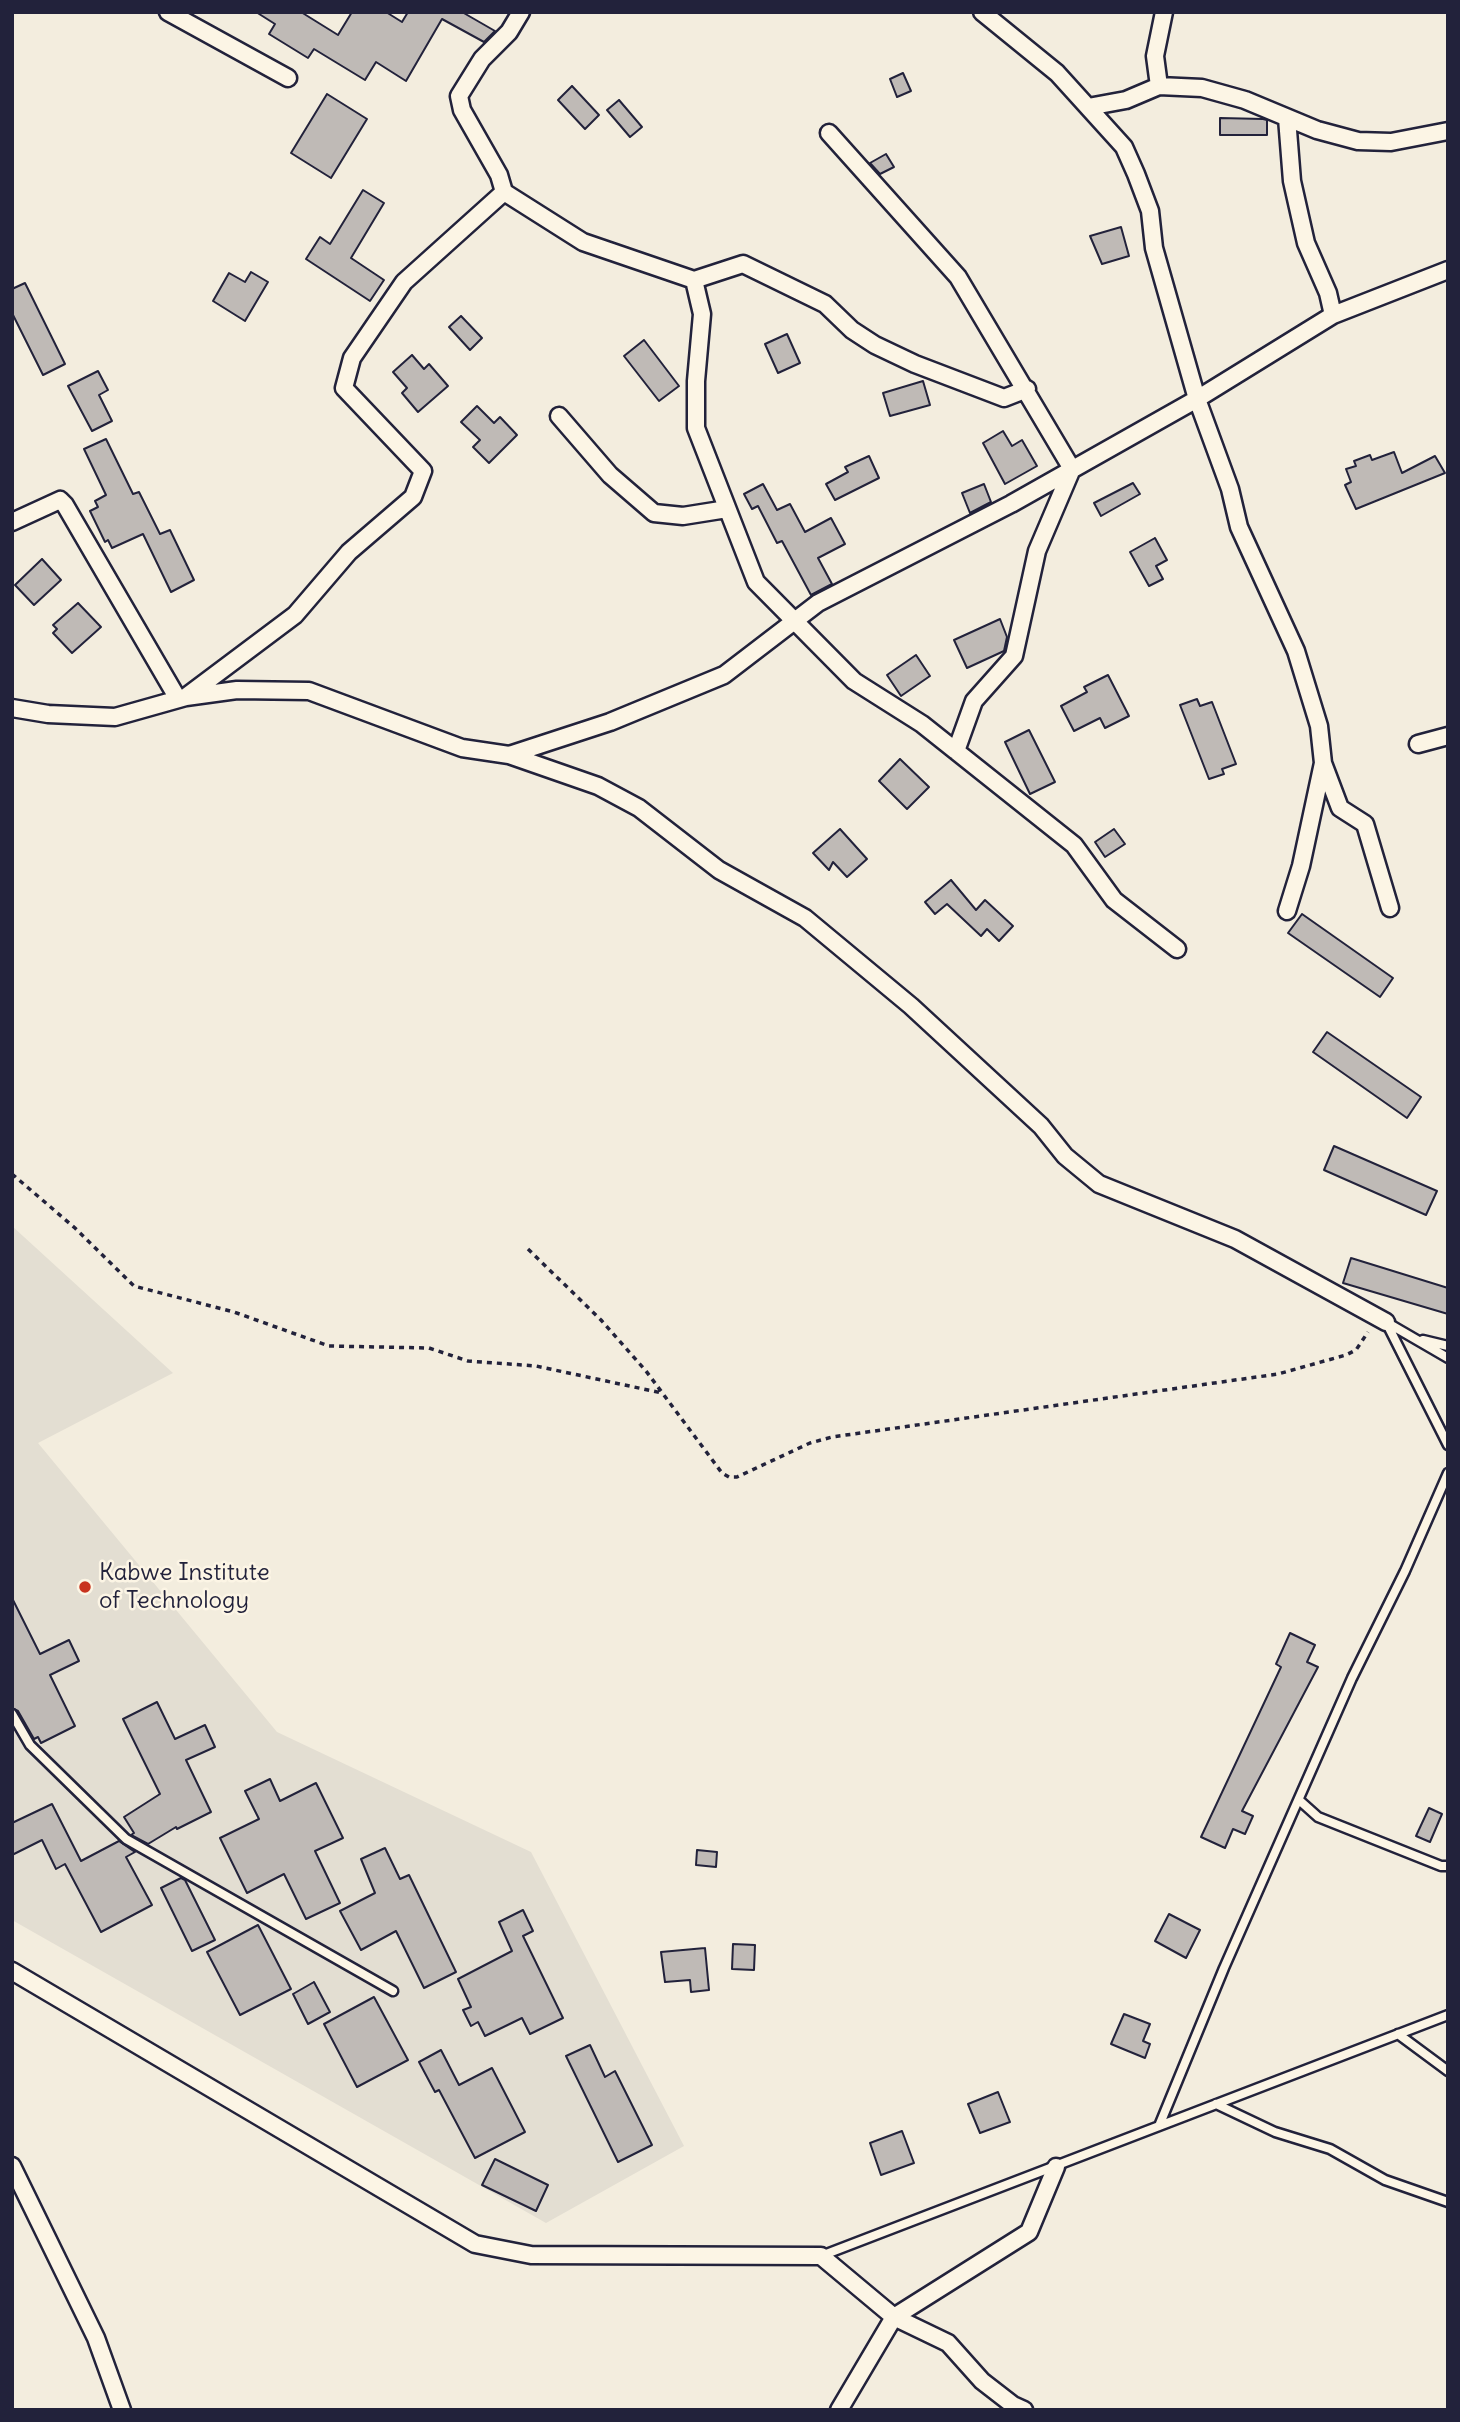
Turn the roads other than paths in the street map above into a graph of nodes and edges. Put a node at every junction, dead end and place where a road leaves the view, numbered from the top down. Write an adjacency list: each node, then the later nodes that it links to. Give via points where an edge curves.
1 (168, 12): 5 (street)
2 (521, 12): 11 (street, via 459,96)
3 (982, 12): 7 (street, via 1039,55)
4 (1164, 12): 6 (street, via 1155,56)
5 (288, 78)
6 (1159, 86): 7 (street, via 1126,100); 8 (street, via 1202,88)
7 (1088, 107): 16 (street, via 1124,147 1150,211 1154,248)
8 (1287, 118): 9 (street, via 1357,141 1391,142); 14 (street, via 1292,181 1303,231)
9 (1448, 131)
10 (829, 133): 15 (street, via 958,277)
11 (504, 192): 13 (street, via 583,242); 22 (street, via 404,282 352,358 344,388 423,471 413,497 349,552 295,615)
12 (1448, 270): 14 (street)
13 (694, 280): 15 (street, via 743,264 825,304 852,330 915,364 1004,398); 19 (street, via 702,314 696,428)
14 (1333, 314): 16 (street)
15 (1027, 389): 18 (street)
16 (1197, 399): 18 (street); 28 (street, via 1239,527 1296,651 1319,726)
17 (559, 416): 19 (street, via 610,475 654,513 683,516)
18 (1072, 469): 21 (street, via 817,603); 26 (street, via 1037,551 1014,656 974,701)
19 (727, 509): 21 (street, via 756,582)
20 (12, 522): 22 (street, via 60,500 65,505)
21 (794, 620): 26 (street, via 854,681); 27 (street, via 724,675 610,722)
22 (182, 698): 23 (street, via 115,717); 27 (street, via 237,690 309,691 462,748)
23 (12, 708)
24 (1448, 736): 25 (street)
25 (1418, 744)
26 (956, 751): 31 (street, via 1074,845 1114,900)
27 (509, 755): 32 (street, via 598,786 639,808 719,870 805,918 911,1006 1099,1184 1235,1239)
28 (1323, 763): 29 (street, via 1340,808 1365,824); 30 (street)
29 (1390, 908)
30 (1287, 911)
31 (1177, 949)
32 (1381, 1320): 33 (lane); 36 (lane)
33 (1414, 1338): 34 (lane); 35 (lane)
34 (1448, 1346)
35 (1448, 1358)
36 (1448, 1446)
37 (1448, 1473): 39 (lane)
38 (12, 1714): 42 (lane, via 30,1745 126,1839)
39 (1299, 1800): 40 (lane, via 1318,1817); 47 (lane)
40 (1448, 1866)
41 (12, 1971): 51 (street, via 475,2244 531,2255)
42 (393, 1991)
43 (1448, 2015): 44 (lane)
44 (1398, 2034): 45 (lane); 46 (lane)
45 (1448, 2071)
46 (1216, 2105): 47 (lane); 50 (lane, via 1275,2132 1330,2149 1385,2180)
47 (1159, 2126): 49 (lane)
48 (12, 2166): 53 (street, via 96,2338)
49 (1056, 2167): 51 (lane); 52 (street, via 1029,2232)
50 (1448, 2202)
51 (821, 2256): 52 (street)
52 (894, 2317): 54 (street); 55 (street, via 947,2343 982,2381)
53 (122, 2410)
54 (839, 2410)
55 (1024, 2410)

